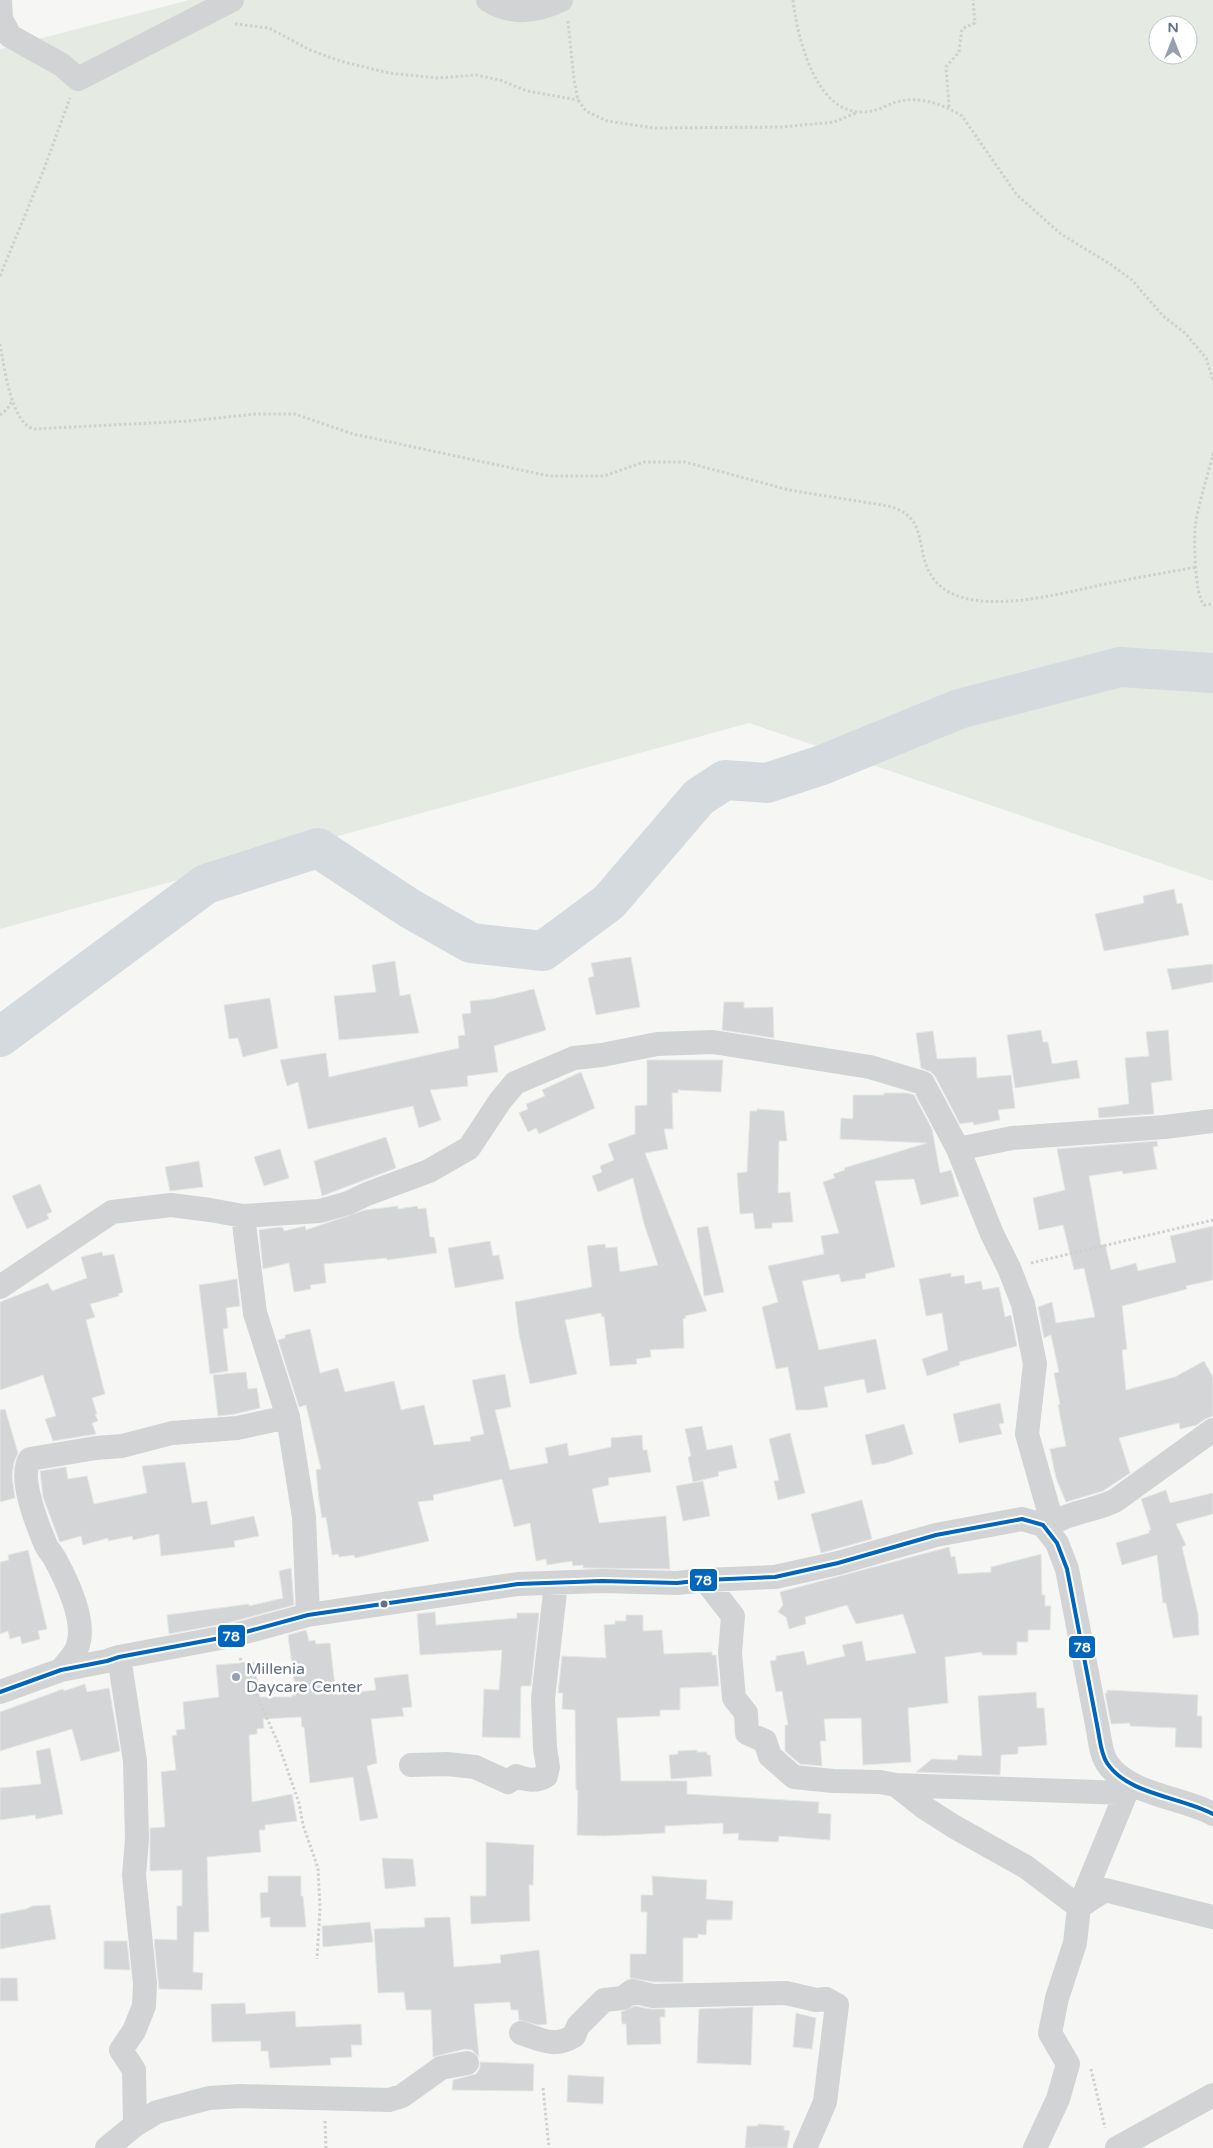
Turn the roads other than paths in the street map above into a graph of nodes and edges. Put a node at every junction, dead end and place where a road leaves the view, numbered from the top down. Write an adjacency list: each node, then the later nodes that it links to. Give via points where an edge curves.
1 (472, 0): 3 (street, via 483,7)
2 (230, 1): 5 (street, via 78,79 62,65 10,36)
3 (494, 4): 4 (street, via 520,11)
4 (564, 9)
5 (1, 10)
6 (1213, 1121): 7 (street, via 1012,1138)
7 (958, 1149): 8 (street, via 923,1083 870,1067 785,1052 713,1042 657,1044 602,1056 574,1058 515,1083 469,1148 429,1171 320,1211); 12 (street, via 1023,1304 1035,1364 1027,1434)
8 (243, 1216): 9 (street, via 171,1205 112,1212); 10 (street, via 256,1313)
9 (0, 1287)
10 (288, 1418): 15 (street, via 304,1517); 17 (street, via 237,1428 172,1433 122,1446 30,1459 25,1478 30,1497 45,1544 55,1558 80,1621 78,1646)
11 (1213, 1430): 12 (street, via 1105,1506)
12 (1049, 1525): 13 (street, via 1022,1519 936,1535 775,1577); 19 (street, via 1070,1580 1099,1738)
13 (705, 1580): 14 (street); 21 (street, via 733,1616 730,1653 734,1698 746,1713 747,1733 765,1741 770,1756 794,1777)
14 (556, 1583): 15 (street, via 518,1584); 20 (street, via 543,1699 546,1776 540,1780 516,1776 508,1782 475,1767 447,1764)
15 (308, 1615): 16 (street, via 231,1636)
16 (119, 1656): 17 (street); 29 (street, via 135,1761 138,1839 134,1875 145,1984 144,2006 134,2031 121,2050 134,2070)
17 (61, 1670): 18 (street)
18 (0, 1692)
19 (1107, 1762): 22 (street); 23 (street, via 1128,1781)
20 (411, 1766)
21 (896, 1785): 22 (street); 24 (street, via 924,1808 1026,1867)
22 (1126, 1793): 24 (street)
23 (1210, 1811)
24 (1079, 1907): 25 (street, via 1104,1890); 33 (street, via 1075,1943 1057,1998 1050,2033 1068,2064 1058,2099)
25 (1213, 1917)
26 (520, 2033): 32 (street, via 562,2044 574,2036 578,2026 604,2000 623,1998 632,1991 653,1996 786,1993 826,2000 836,2005 825,2102)
27 (467, 2063): 29 (street, via 434,2072 393,2099 215,2097 170,2107)
28 (1213, 2095): 30 (street)
29 (134, 2125): 31 (street)
30 (1111, 2138)
31 (107, 2148)
32 (805, 2148)
33 (1034, 2148)

